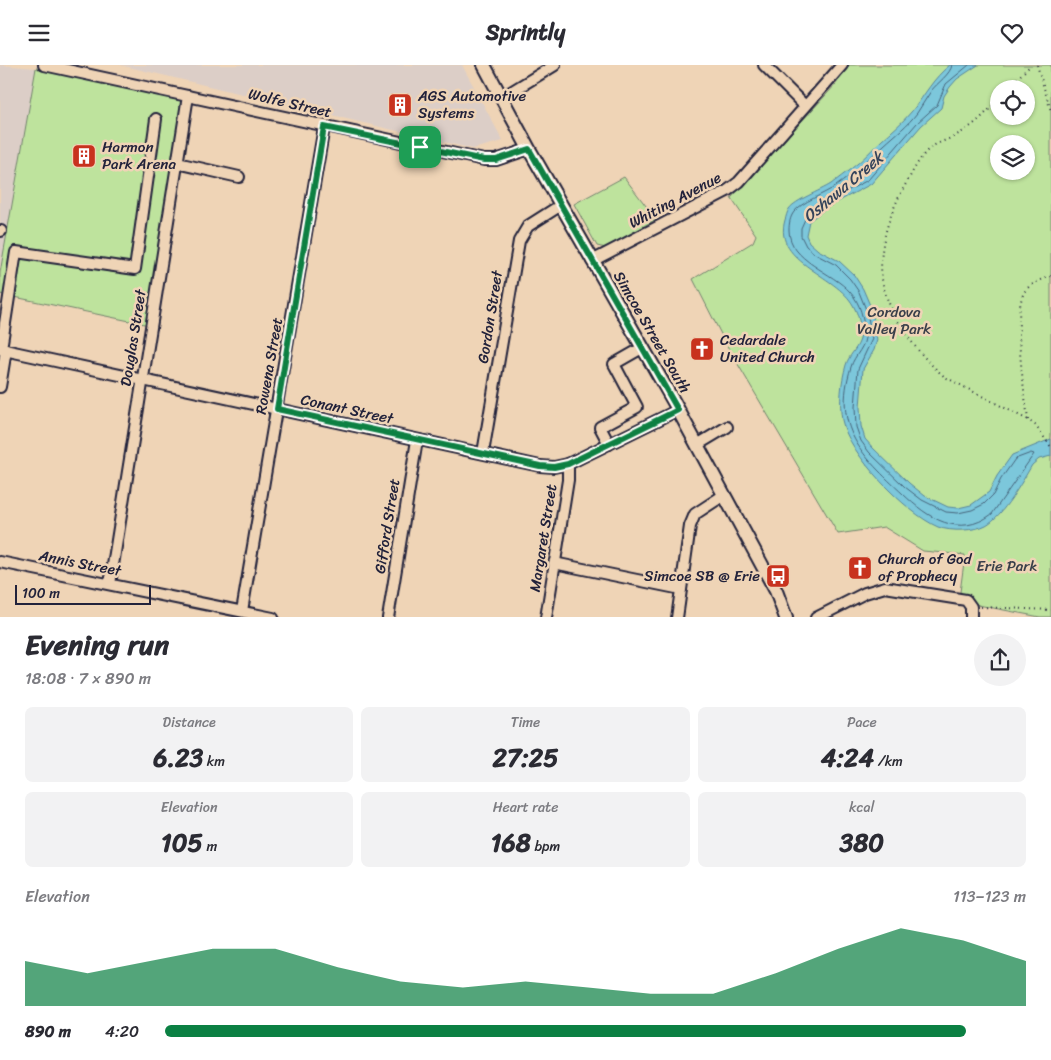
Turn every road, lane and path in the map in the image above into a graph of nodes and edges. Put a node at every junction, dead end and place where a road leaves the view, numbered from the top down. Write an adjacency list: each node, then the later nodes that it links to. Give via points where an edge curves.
1 (44, 65): 9 (street, Wolfe Street)
2 (484, 65): 10 (main road, Simcoe Street South)
3 (555, 65): 10 (street)
4 (764, 65): 11 (street)
5 (842, 65): 11 (street, Whiting Avenue)
6 (1031, 65): 8 (path)
7 (1037, 65): 13 (path)
8 (1015, 80)
9 (188, 96): 15 (street, Wolfe Street); 17 (street, Douglas Street)
10 (502, 97): 16 (main road, Simcoe Street South)
11 (805, 106): 20 (street, Whiting Avenue, via 734,185)
12 (990, 108): 28 (path, via 972,127 930,148 921,157 889,217 882,277 904,331 936,370)
13 (1051, 111)
14 (156, 119): 23 (street, via 135,269 16,252)
15 (324, 127): 16 (street, Wolfe Street, via 484,160 496,160); 26 (street, Rowena Street)
16 (529, 149): 19 (main road, Simcoe Street South)
17 (177, 163): 18 (street); 24 (street, Douglas Street)
18 (239, 177)
19 (561, 205): 20 (main road, Simcoe Street South); 34 (street, Gordon Street, via 528,225 519,241)
20 (592, 261): 22 (main road, Simcoe Street South)
21 (1051, 276): 28 (path, via 1025,290 1022,299 1020,353)
22 (642, 348): 27 (main road, Simcoe Street South); 31 (street, via 614,364 637,407 600,427)
23 (2, 349): 24 (street, Conant Street); 25 (street)
24 (141, 380): 26 (street, Conant Street); 39 (street, Douglas Street)
25 (0, 387)
26 (277, 409): 30 (street, Conant Street); 43 (street, Rowena Street)
27 (678, 410): 31 (street, Conant Street); 32 (main road, Simcoe Street South)
28 (1028, 420): 33 (path)
29 (727, 427): 32 (street)
30 (417, 439): 34 (street, Conant Street); 45 (street, Gifford Street)
31 (609, 444): 35 (street, Conant Street)
32 (697, 445): 36 (main road, Simcoe Street South)
33 (1051, 447)
34 (482, 453): 35 (street, Conant Street, via 540,466)
35 (568, 464): 38 (street, Margaret Street)
36 (724, 495): 40 (street, via 695,514 690,525); 48 (main road, Simcoe Street South, via 776,591)
37 (0, 562): 39 (street, Annis Street)
38 (554, 563): 40 (street); 46 (street, Margaret Street)
39 (110, 584): 43 (street, Annis Street)
40 (681, 589): 47 (street)
41 (971, 607): 42 (path); 49 (street, via 958,597 885,587); 50 (street)
42 (1051, 610)
43 (242, 611): 44 (street, Annis Street)
44 (273, 617)
45 (388, 617)
46 (546, 617)
47 (676, 617)
48 (786, 617)
49 (816, 617)
50 (971, 617)

